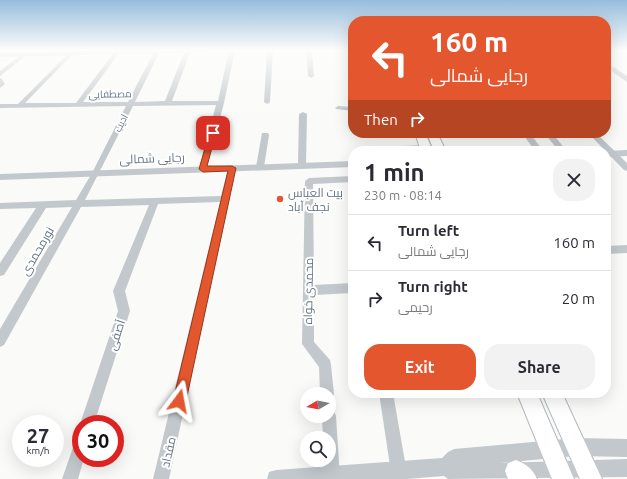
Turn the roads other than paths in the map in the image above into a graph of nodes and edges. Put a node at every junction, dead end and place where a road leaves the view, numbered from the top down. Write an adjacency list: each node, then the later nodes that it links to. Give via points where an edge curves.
1 (51, 72): 19 (street)
2 (102, 72): 17 (street)
3 (147, 72): 15 (street, ادیب)
4 (180, 72): 14 (street)
5 (227, 72): 16 (street)
6 (268, 72): 13 (street)
7 (311, 72): 9 (street)
8 (617, 72): 11 (street)
9 (311, 76)
10 (0, 80): 12 (street)
11 (627, 80)
12 (0, 86)
13 (266, 102)
14 (168, 103): 15 (street, مصطفایی); 16 (street, مصطفایی)
15 (131, 104): 17 (street, مصطفایی); 37 (street, ادیب)
16 (221, 104): 36 (street)
17 (78, 105): 19 (street, مصطفایی)
18 (0, 106): 19 (street, مصطفایی)
19 (20, 106)
20 (338, 108): 21 (street)
21 (348, 109)
22 (303, 114): 32 (street)
23 (265, 135): 33 (street)
24 (552, 138): 26 (street)
25 (596, 138): 27 (street)
26 (559, 146)
27 (603, 146)
28 (627, 153): 29 (street)
29 (611, 154)
30 (611, 156): 35 (street)
31 (348, 164): 32 (street, رجایی شمالی)
32 (302, 166): 33 (street, رجایی شمالی)
33 (260, 167): 34 (street, رجایی شمالی)
34 (232, 168): 36 (street, رجایی شمالی); 40 (street, مقداد)
35 (627, 168)
36 (203, 169): 37 (street, رجایی شمالی)
37 (96, 173): 38 (street, رجایی شمالی); 42 (street, نورمحمدی)
38 (0, 177)
39 (348, 179): 49 (street, محمدی خواه, via 309,181)
40 (226, 199): 41 (street); 69 (street, مقداد)
41 (155, 201): 42 (street); 55 (street, آصفی, via 119,291 124,311)
42 (79, 203): 43 (street); 50 (street, نورمحمدی)
43 (44, 204): 44 (street); 47 (street)
44 (0, 206)
45 (627, 249): 46 (street)
46 (611, 250)
47 (0, 272)
48 (348, 288): 49 (street)
49 (309, 290): 51 (street, محمدی خواه, via 308,344 325,365)
50 (0, 342)
51 (327, 387)
52 (387, 398): 63 (street)
53 (529, 398): 59 (main road)
54 (554, 398): 57 (main road)
55 (90, 415)
56 (328, 423): 67 (street)
57 (576, 447): 58 (street); 59 (street); 65 (main road)
58 (627, 448)
59 (551, 449): 61 (street, via 454,458); 64 (main road)
60 (74, 467): 68 (street)
61 (447, 467): 63 (street); 66 (street, via 458,475)
62 (627, 468): 65 (street)
63 (400, 474): 67 (street)
64 (561, 474): 65 (street); 66 (street)
65 (589, 474)
66 (521, 475)
67 (332, 477): 70 (street)
68 (70, 479)
69 (161, 479)
70 (276, 479)

